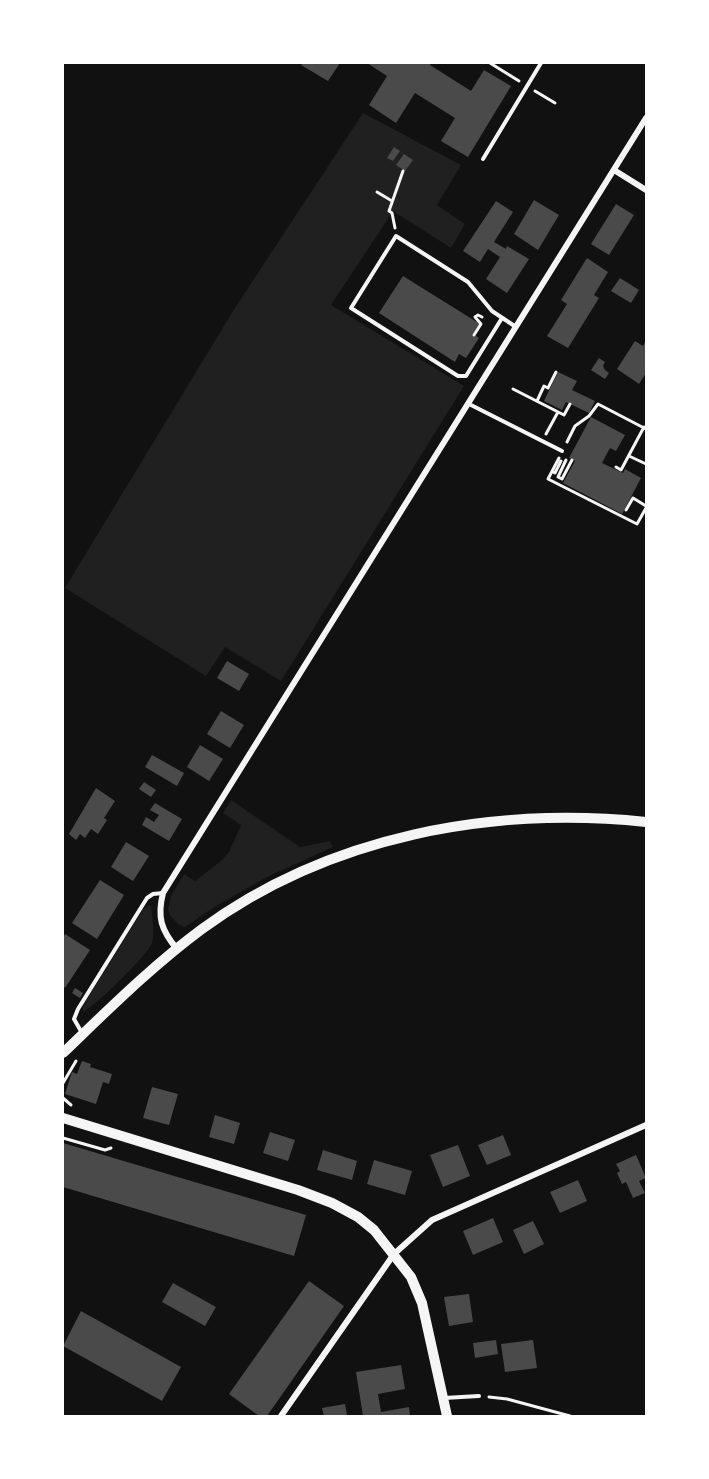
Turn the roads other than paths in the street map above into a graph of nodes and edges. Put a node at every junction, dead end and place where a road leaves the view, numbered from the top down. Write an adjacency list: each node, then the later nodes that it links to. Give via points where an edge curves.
1 (541, 63): 3 (lane)
2 (646, 118): 4 (street)
3 (483, 159)
4 (614, 170): 5 (street); 7 (street)
5 (646, 190)
6 (502, 318): 6 (lane, via 468,282 396,236 351,308 458,376 466,376); 7 (lane)
7 (516, 327): 8 (street)
8 (469, 404): 9 (lane); 11 (street)
9 (562, 451)
10 (646, 822): 12 (main road, via 610,818 514,820 395,838 333,858 281,881 235,907)
11 (163, 893): 12 (street, via 161,921 166,936); 13 (lane, via 147,898 78,1008 74,1019)
12 (177, 949): 13 (main road)
13 (83, 1034): 14 (main road)
14 (63, 1053)
15 (63, 1118): 17 (main road, via 332,1203 374,1230)
16 (646, 1125): 17 (street, via 432,1220)
17 (394, 1254): 19 (main road, via 411,1277 422,1303); 20 (street)
18 (478, 1396): 19 (lane)
19 (443, 1399): 21 (main road)
20 (281, 1416)
21 (447, 1416)

